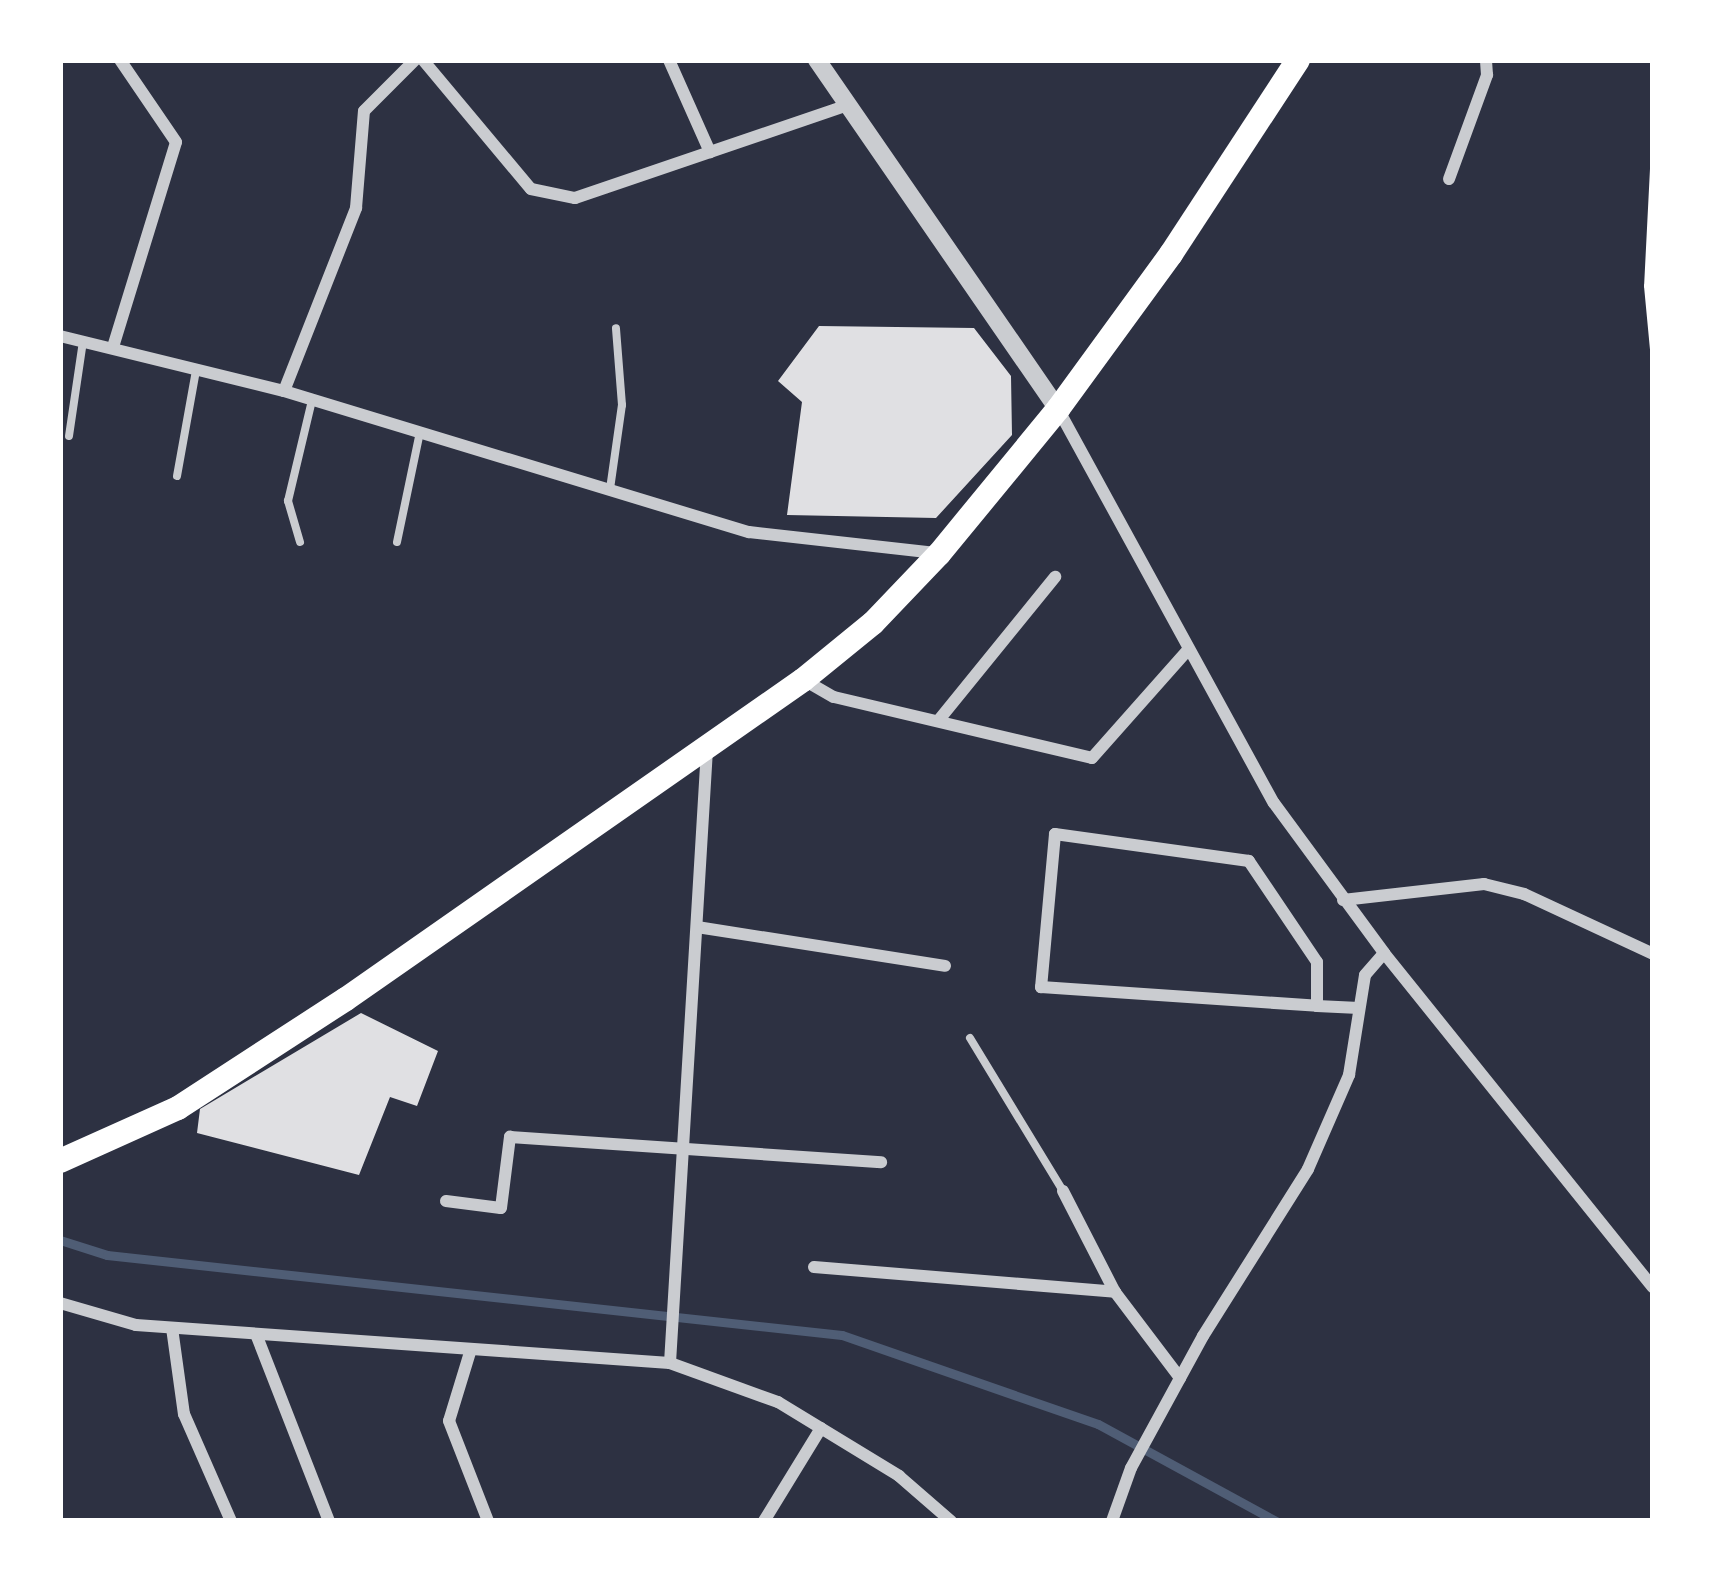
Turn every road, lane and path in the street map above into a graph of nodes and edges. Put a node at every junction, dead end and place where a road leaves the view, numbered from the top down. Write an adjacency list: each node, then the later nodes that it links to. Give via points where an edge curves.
1 (120, 60): 14 (street, via 176,142)
2 (419, 60): 8 (street, via 531,189 586,197); 17 (street, via 364,111 356,208)
3 (669, 60): 8 (street)
4 (818, 60): 7 (street)
5 (1298, 60): 19 (main road)
6 (1486, 60): 10 (street)
7 (848, 105): 8 (street); 19 (street)
8 (710, 152)
9 (1653, 169): 15 (path)
10 (1449, 178)
11 (616, 328): 23 (lane, via 622,405)
12 (60, 336): 13 (street)
13 (83, 339): 14 (street); 21 (lane)
14 (112, 347): 16 (street)
15 (1653, 349)
16 (196, 368): 17 (street); 22 (lane)
17 (284, 392): 18 (street)
18 (312, 400): 20 (street); 24 (lane, via 288,501)
19 (1058, 409): 26 (main road); 28 (street)
20 (420, 433): 23 (street); 25 (lane)
21 (69, 436)
22 (176, 476)
23 (610, 489): 26 (street, via 749,532)
24 (300, 542)
25 (397, 542)
26 (939, 554): 29 (main road)
27 (1055, 577): 30 (street)
28 (1188, 650): 30 (street, via 1092,758); 32 (street, via 1274,803)
29 (803, 680): 30 (street, via 834,697); 31 (main road)
30 (938, 721)
31 (708, 748): 33 (street); 41 (main road, via 196,1096)
32 (1343, 900): 34 (street); 35 (street, via 1484,884 1524,894)
33 (697, 927): 36 (street); 40 (street)
34 (1384, 953): 38 (street, via 1365,975); 46 (street)
35 (1653, 954)
36 (945, 966)
37 (1317, 1006): 37 (street, via 1041,987 1055,835 1249,861 1317,962); 38 (street)
38 (1359, 1008): 53 (street, via 1349,1075 1309,1169)
39 (970, 1038): 43 (lane)
40 (683, 1148): 42 (street); 44 (street, via 510,1136 501,1208); 52 (street)
41 (60, 1161)
42 (881, 1162)
43 (1064, 1191): 47 (street)
44 (446, 1201)
45 (814, 1268): 47 (street)
46 (1653, 1287)
47 (1115, 1292): 53 (street)
48 (60, 1303): 49 (street)
49 (172, 1328): 50 (street); 55 (street, via 184,1414)
50 (256, 1334): 51 (street); 56 (street)
51 (471, 1349): 52 (street); 57 (street, via 449,1421)
52 (670, 1363): 54 (street, via 778,1402)
53 (1180, 1378): 60 (street)
54 (821, 1428): 58 (street); 59 (street, via 899,1476)
55 (231, 1521)
56 (328, 1521)
57 (488, 1521)
58 (764, 1521)
59 (951, 1521)
60 (1112, 1521)

